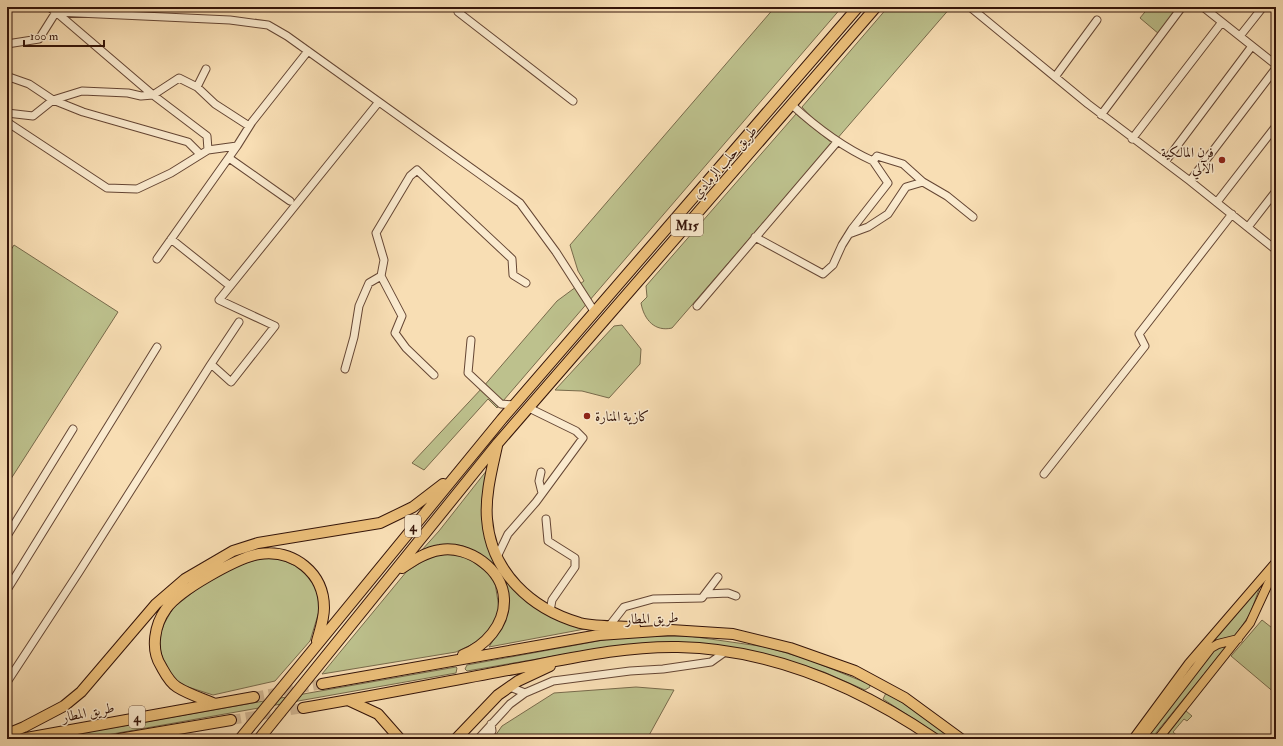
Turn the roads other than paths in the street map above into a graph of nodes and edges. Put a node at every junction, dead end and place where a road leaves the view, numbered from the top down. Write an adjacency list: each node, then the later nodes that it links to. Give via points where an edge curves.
1 (49, 7): 8 (street)
2 (858, 7): 57 (highway, طريق حلب الرمادي / M15)
3 (876, 7): 26 (highway, طريق حلب الرمادي / M15)
4 (970, 7): 20 (street)
5 (1182, 7): 28 (street)
6 (1203, 7): 11 (street)
7 (1263, 7): 12 (street)
8 (56, 12): 13 (street, via 39,39); 15 (street, via 230,20 268,25); 22 (street)
9 (458, 12): 24 (street)
10 (1097, 20): 20 (street)
11 (1222, 22): 12 (street); 32 (street)
12 (1240, 36): 14 (street)
13 (7, 44)
14 (1252, 46): 16 (street); 39 (street)
15 (308, 51): 25 (street); 30 (street)
16 (1274, 61)
17 (1276, 68): 40 (street)
18 (206, 69): 21 (street)
19 (9, 77): 23 (street, via 29,84)
20 (1055, 77): 28 (street)
21 (197, 87): 22 (street, via 179,78); 30 (street, via 215,104)
22 (153, 95): 23 (street, via 82,92); 35 (street, via 207,136)
23 (54, 100): 27 (street, via 33,116); 36 (street, via 83,112 188,142)
24 (573, 101)
25 (378, 103): 55 (street); 57 (street, via 520,203 556,252)
26 (792, 104): 33 (street, via 816,127); 65 (highway, طريق حلب الرمادي / M15)
27 (7, 113)
28 (1101, 115): 32 (street)
29 (7, 122): 36 (street, via 107,188 137,189 171,173)
30 (249, 126): 34 (street)
31 (1276, 126): 44 (street)
32 (1132, 139): 39 (street)
33 (837, 142): 38 (street); 49 (street)
34 (238, 146): 35 (street); 37 (street)
35 (208, 150): 36 (street)
36 (200, 154)
37 (229, 158): 43 (street); 50 (street)
38 (873, 161): 41 (street, via 877,156 903,164); 48 (street, via 888,183)
39 (1165, 162): 40 (street)
40 (1190, 181): 44 (street)
41 (923, 182): 46 (street); 48 (street, via 906,187 888,214 868,227)
42 (1276, 191): 47 (street)
43 (290, 201)
44 (1217, 202): 45 (street)
45 (1232, 214): 47 (street); 70 (street, via 1138,334 1145,346)
46 (973, 216)
47 (1248, 227): 51 (street)
48 (849, 234): 49 (street, via 833,265 823,274)
49 (755, 237): 56 (street)
50 (171, 240): 52 (street); 55 (street)
51 (1276, 250)
52 (157, 259)
53 (381, 276): 54 (street, via 384,260 376,233 410,176 417,170 512,259 513,275); 62 (street, via 369,283 360,306); 63 (street, via 402,316 395,333 406,348)
54 (526, 283)
55 (230, 286): 61 (street, via 219,300 275,326 231,382)
56 (697, 306)
57 (592, 313): 64 (highway, 4)
58 (239, 322): 61 (street)
59 (471, 340): 64 (street, via 468,373 501,404)
60 (157, 347): 79 (street)
61 (211, 364): 92 (street)
62 (345, 369)
63 (434, 375)
64 (513, 405): 66 (highway, 4)
65 (529, 408): 68 (highway, طريق حلب الرمادي / M15); 71 (street, via 576,431 583,438)
66 (502, 419): 86 (highway, 4); 104 (highway, via 452,477 407,510 380,523 258,543 233,551 185,579 156,604 81,692 64,706)
67 (73, 429): 73 (street)
68 (498, 443): 74 (highway, via 486,518); 77 (highway, 4)
69 (541, 472): 71 (street, via 539,481)
70 (1044, 474)
71 (542, 493): 74 (street, via 508,534)
72 (546, 519): 82 (street, via 548,541 575,558 575,567 552,600)
73 (7, 536)
74 (497, 557): 82 (highway, via 521,592)
75 (1276, 562): 105 (main road, via 1189,663)
76 (1276, 572): 85 (main road, via 1268,584 1253,620)
77 (394, 573): 90 (highway, via 418,557 449,549 474,555 492,572 499,583 504,599 500,619 487,641 475,650); 109 (highway, 4)
78 (718, 577): 80 (street)
79 (7, 590)
80 (706, 594): 81 (street, via 728,593); 83 (street, via 702,598 653,599 624,607)
81 (736, 596)
82 (550, 610): 83 (highway, via 582,623)
83 (610, 625): 84 (highway)
84 (671, 630): 89 (highway, طريق المطار, via 599,635); 93 (highway, طريق المطار, via 733,634 790,648 855,671)
85 (1238, 639): 105 (main road, via 1211,648); 116 (main road)
86 (316, 645): 100 (highway, via 324,600 319,583 308,568 290,557 268,554 248,557 221,570 192,587 167,608 156,635 158,662 167,678 177,687); 108 (highway, 4)
87 (725, 652): 88 (highway, via 678,647 626,650); 96 (street, via 711,662 553,681); 98 (highway, via 794,667 834,681)
88 (565, 659): 91 (highway); 95 (highway)
89 (460, 660): 90 (highway, طريق المطار); 91 (highway)
90 (446, 662): 94 (highway, طريق المطار)
91 (462, 679): 99 (highway)
92 (7, 682)
93 (879, 683): 98 (highway); 115 (highway, طريق المطار, via 923,710)
94 (322, 684)
95 (510, 686): 96 (street); 111 (highway)
96 (525, 693): 103 (street)
97 (254, 697): 100 (highway, طريق المطار / 4)
98 (870, 699): 114 (highway)
99 (348, 700): 101 (highway); 110 (highway, via 378,714)
100 (213, 703): 106 (highway, طريق المطار / 4)
101 (304, 708)
102 (231, 720): 107 (highway, 4)
103 (491, 724): 112 (street); 113 (street, via 492,731)
104 (7, 734)
105 (1141, 737)
106 (21, 739)
107 (119, 739)
108 (240, 739)
109 (259, 739)
110 (400, 739)
111 (456, 739)
112 (478, 739)
113 (487, 739)
114 (935, 739)
115 (961, 739)
116 (1158, 739)

